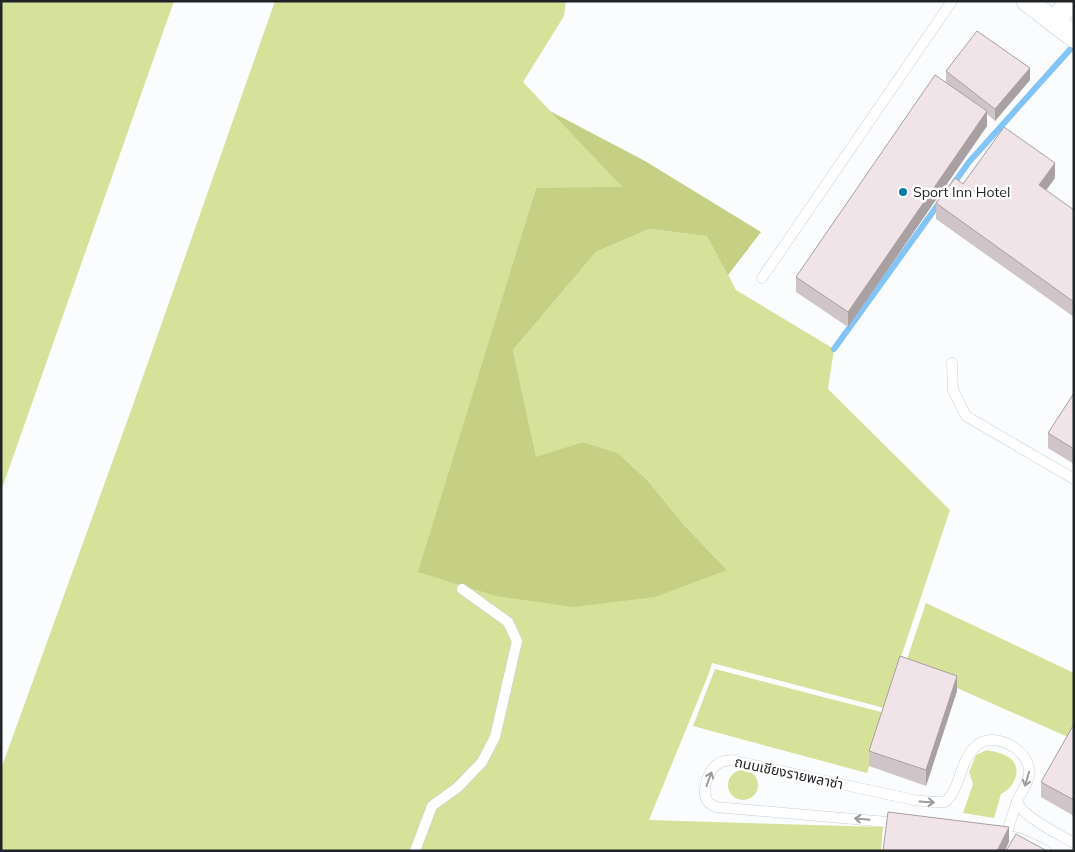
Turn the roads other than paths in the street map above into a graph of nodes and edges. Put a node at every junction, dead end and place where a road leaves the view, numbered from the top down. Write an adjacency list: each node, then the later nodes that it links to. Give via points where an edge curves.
1 (952, 1): 5 (lane)
2 (1027, 1): 4 (street)
3 (1069, 1): 4 (street)
4 (1066, 31)
5 (762, 278)
6 (952, 363): 7 (lane, via 953,390 966,416)
7 (1074, 479)
8 (462, 589): 14 (lane, via 508,622 517,640 494,736 482,762 458,787 432,806)
9 (1017, 801): 10 (lane, ถนนเชียงรายพลาซ่า, one-way to 9, via 715,807 708,802 706,783 720,762 731,760 914,800 945,802 954,792 959,774 976,745 988,740 1004,742 1028,760 1028,781); 12 (lane); 13 (lane, via 1018,807 1042,825)
10 (905, 824)
11 (988, 833): 12 (lane)
12 (1006, 835): 15 (lane, via 1026,840)
13 (1074, 843)
14 (416, 851)
15 (1046, 851)

